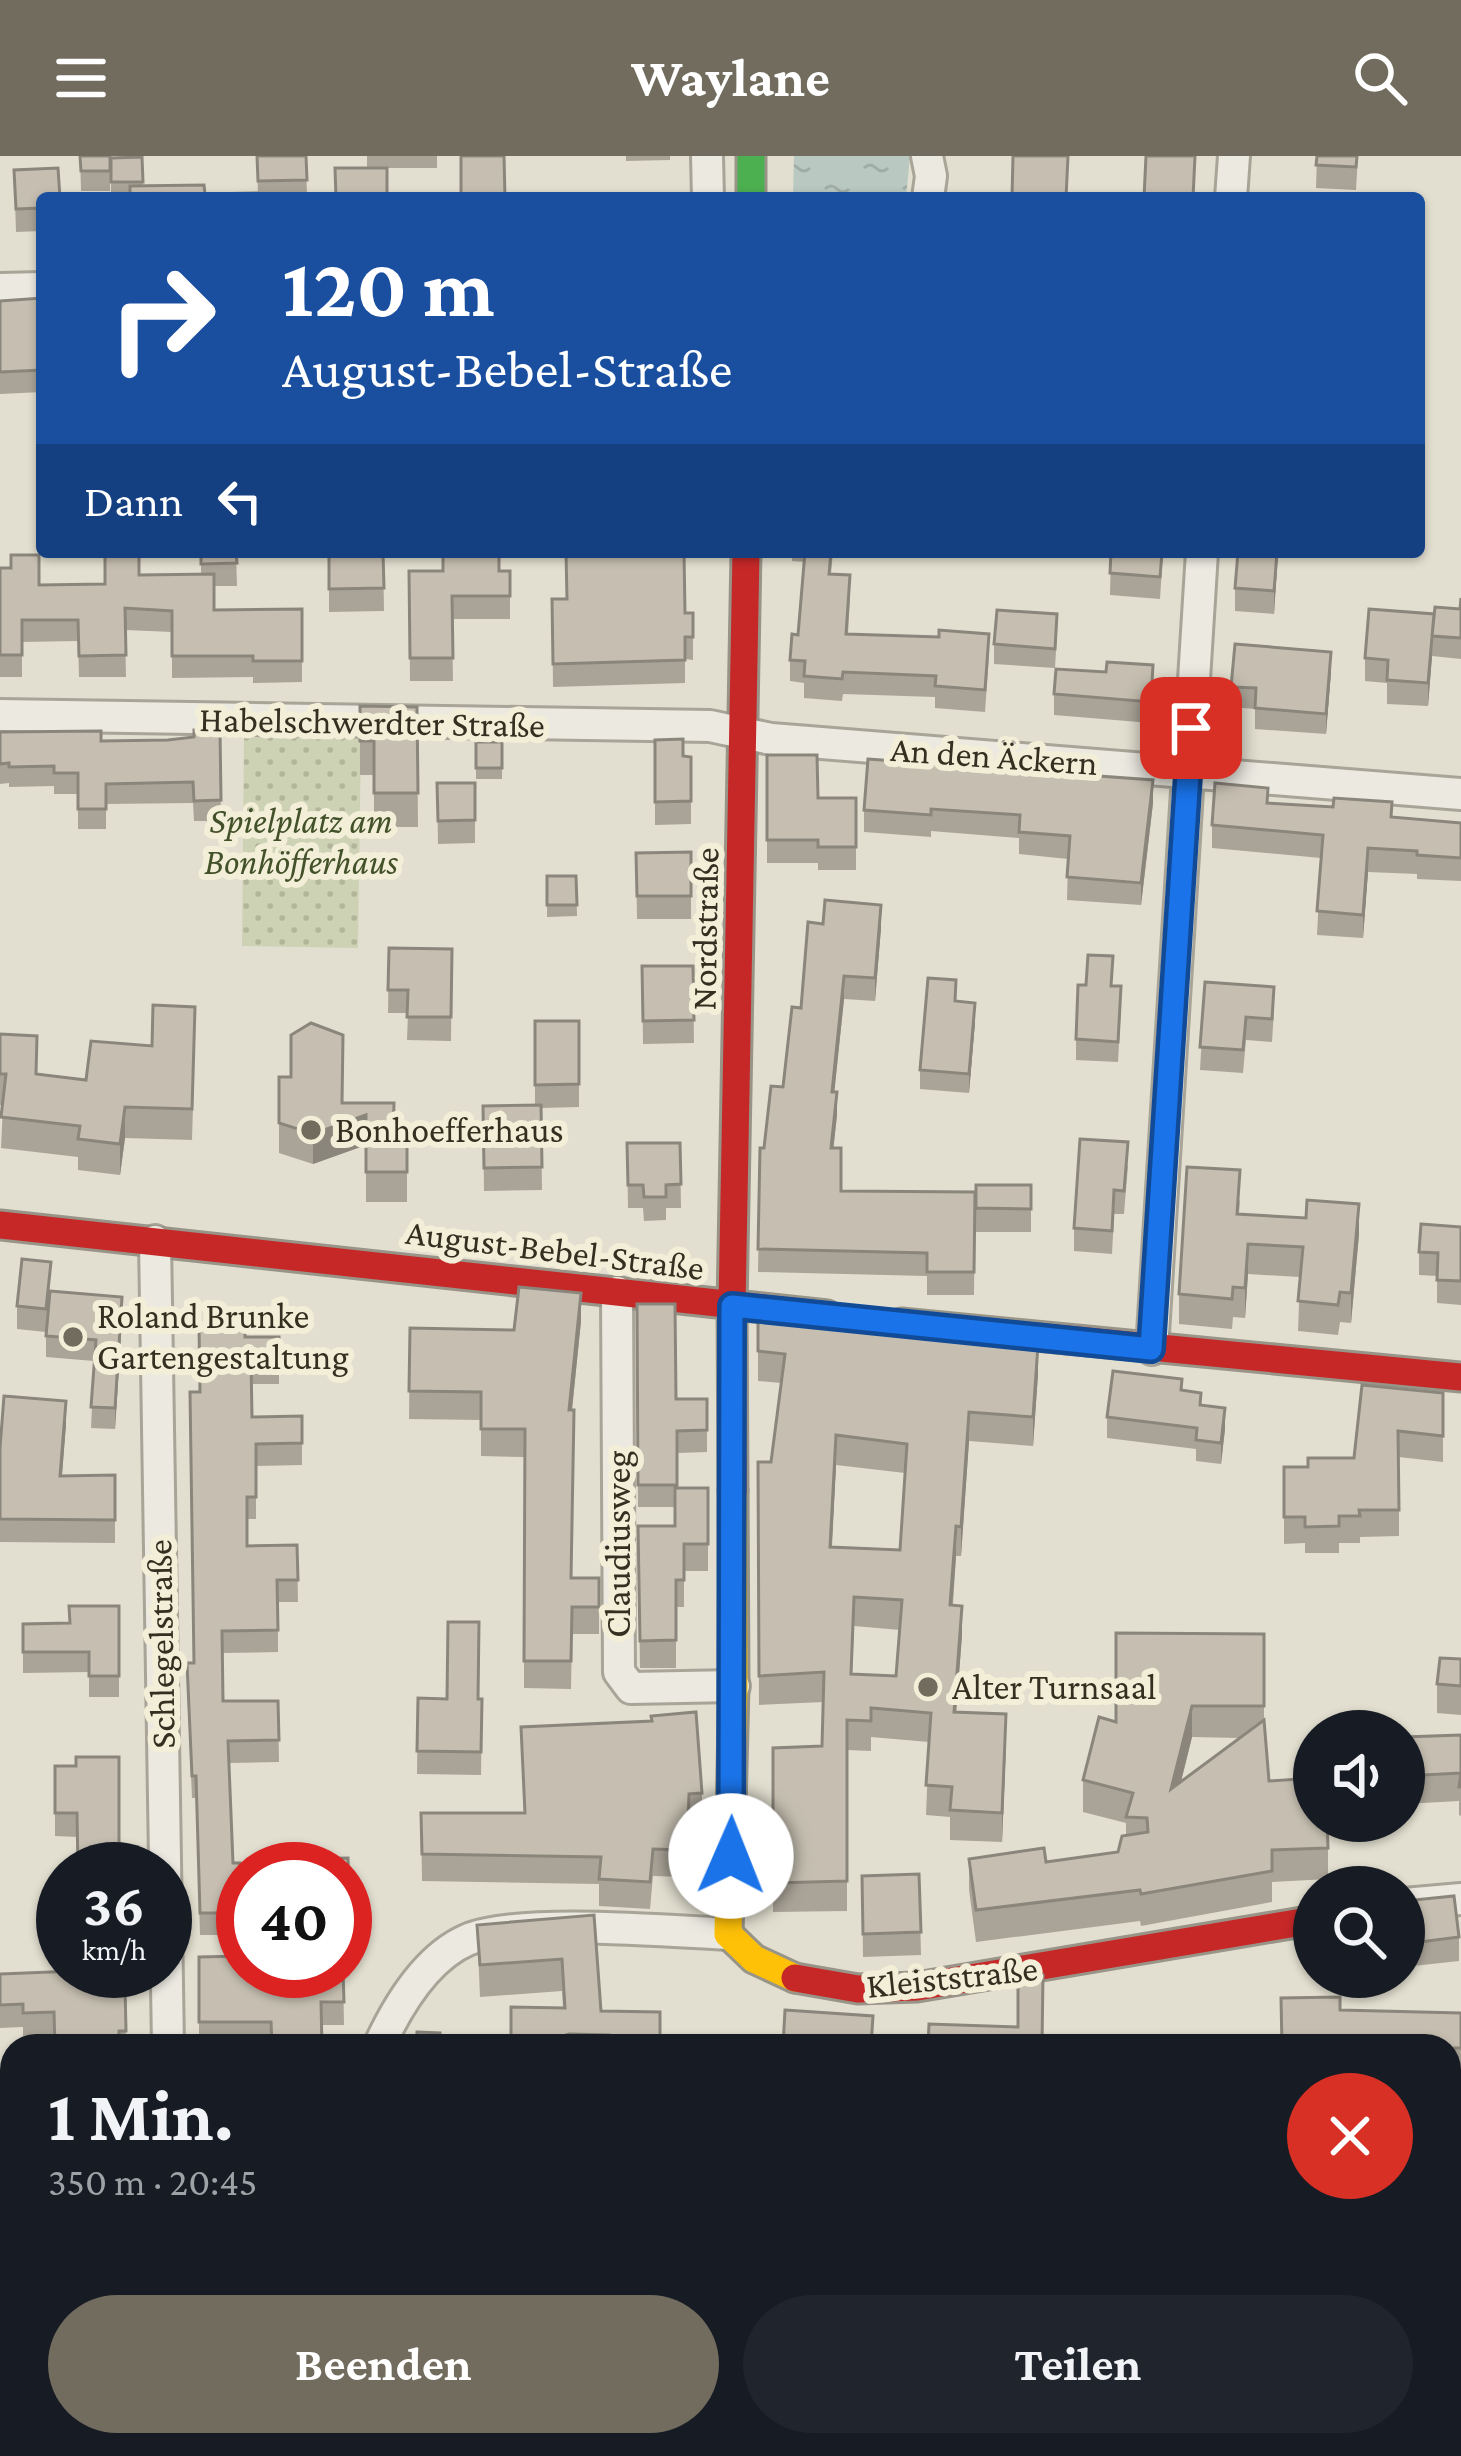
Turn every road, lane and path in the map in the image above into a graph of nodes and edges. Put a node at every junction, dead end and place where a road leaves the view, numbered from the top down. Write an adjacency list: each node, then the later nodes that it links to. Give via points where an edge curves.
1 (707, 156): 5 (street)
2 (751, 156): 6 (street)
3 (927, 156): 7 (street)
4 (1234, 156): 8 (street)
5 (708, 192)
6 (751, 192)
7 (929, 192)
8 (1231, 192)
9 (0, 289): 10 (street)
10 (36, 289)
11 (746, 558): 14 (street, Nordstraße)
12 (1202, 558): 15 (street)
13 (0, 715): 14 (street, Habelschwerdter Straße, via 710,725)
14 (743, 732): 15 (street, An den Äckern); 20 (street, Nordstraße)
15 (1189, 771): 16 (street, An den Äckern); 21 (street)
16 (1461, 794)
17 (0, 1225): 18 (street, August-Bebel-Straße)
18 (155, 1241): 19 (street, August-Bebel-Straße); 28 (street, Schlegelstraße)
19 (617, 1292): 20 (street, August-Bebel-Straße); 23 (street, Claudiusweg, via 619,1672 631,1688)
20 (732, 1306): 21 (street, August-Bebel-Straße); 23 (street)
21 (1151, 1349): 22 (street, August-Bebel-Straße)
22 (1461, 1377)
23 (734, 1687): 27 (street)
24 (1461, 1899): 25 (street)
25 (1425, 1902)
26 (1293, 1924): 27 (street, Kleiststraße, via 862,1990 771,1971 743,1955)
27 (728, 1934): 29 (street, via 491,1933 464,1941 424,1974)
28 (168, 2034)
29 (385, 2034)

